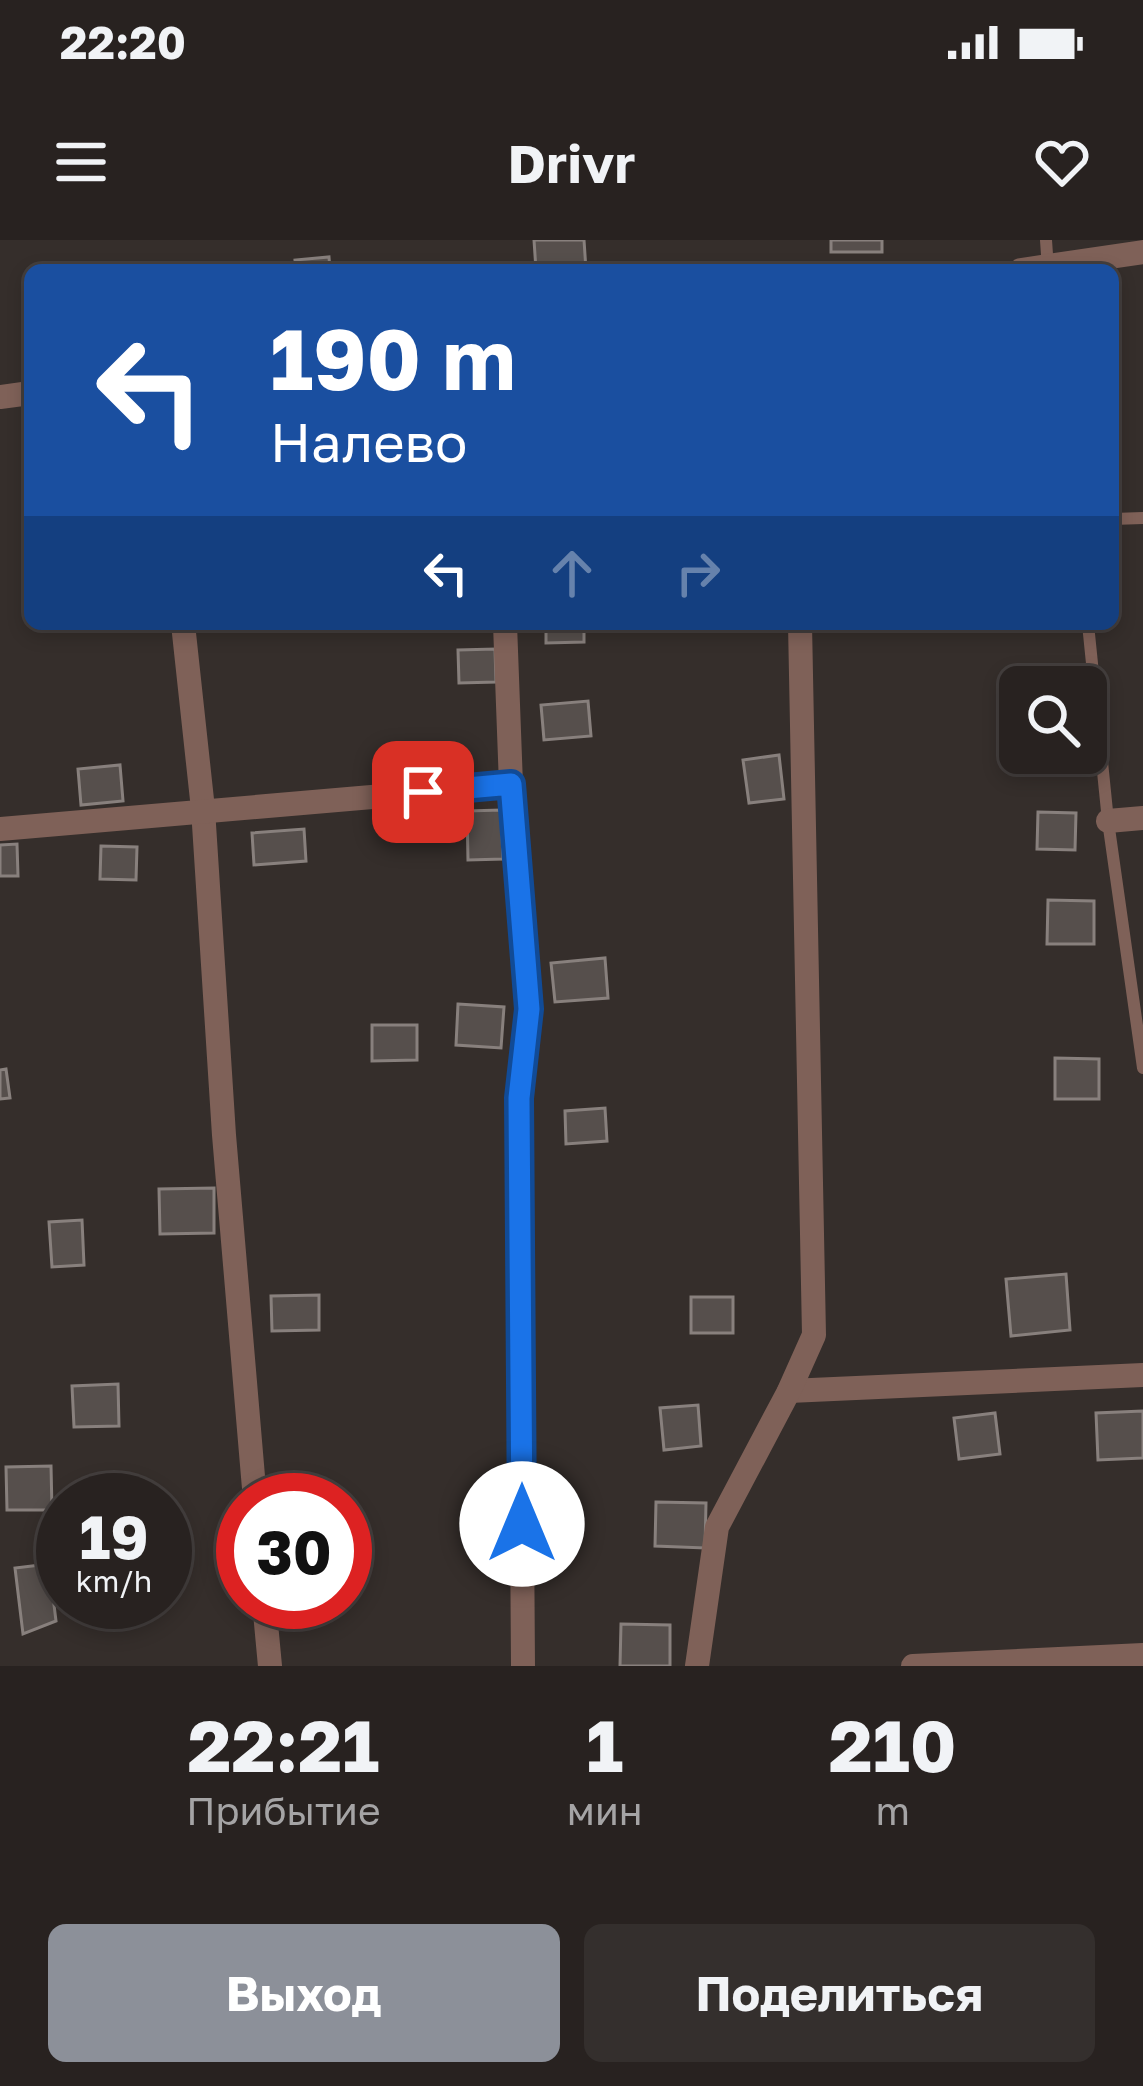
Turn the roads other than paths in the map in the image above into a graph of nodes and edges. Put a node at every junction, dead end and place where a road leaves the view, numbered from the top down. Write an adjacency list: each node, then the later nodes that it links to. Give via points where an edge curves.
1 (1143, 252): 2 (street)
2 (1072, 264)
3 (184, 630): 8 (street)
4 (506, 630): 7 (street)
5 (800, 630): 14 (street, via 814,1335)
6 (1089, 630): 10 (lane)
7 (511, 784): 8 (street); 19 (street, via 529,1009 519,1098)
8 (203, 809): 11 (street); 15 (street)
9 (1143, 818): 10 (street)
10 (1108, 820): 12 (lane)
11 (0, 829)
12 (1143, 1069)
13 (1143, 1375): 14 (street)
14 (789, 1391): 20 (street, via 717,1527)
15 (253, 1473)
16 (267, 1629): 18 (street)
17 (1143, 1655): 21 (street)
18 (270, 1666)
19 (523, 1666)
20 (697, 1666)
21 (913, 1666)

